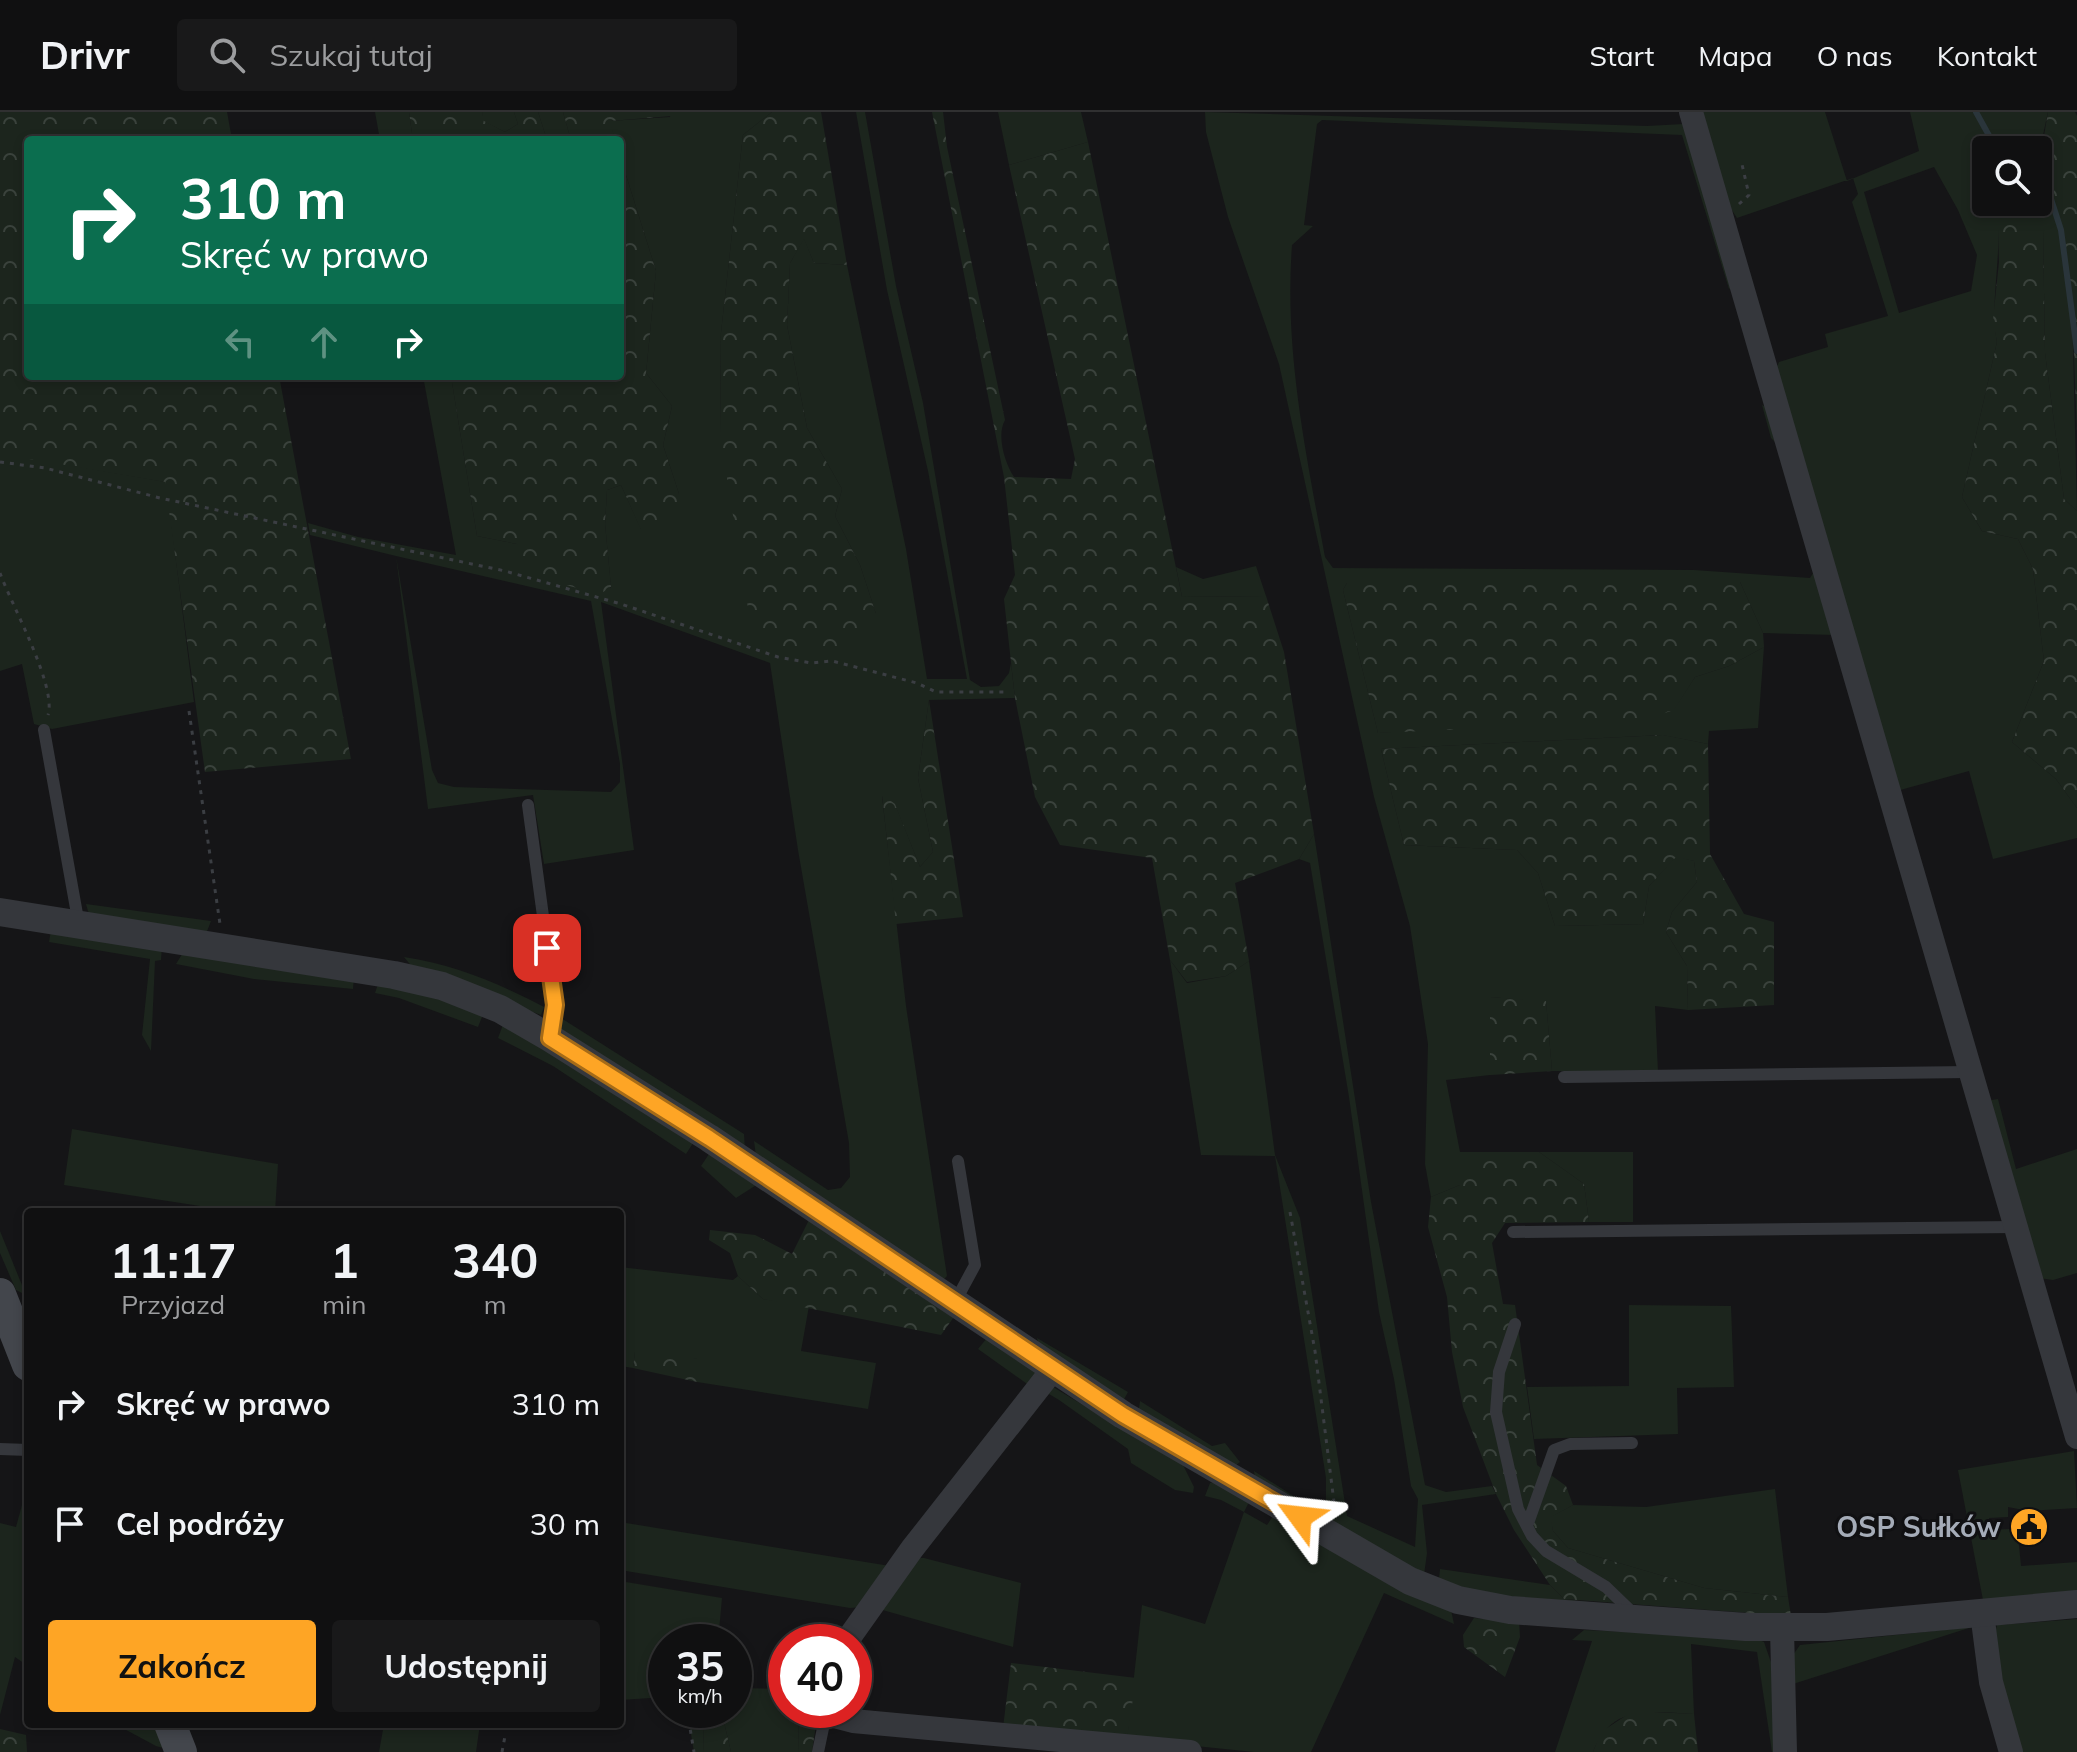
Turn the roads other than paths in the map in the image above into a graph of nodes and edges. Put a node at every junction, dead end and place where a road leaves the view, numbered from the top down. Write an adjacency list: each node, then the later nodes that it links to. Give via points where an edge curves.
1 (1691, 112): 7 (street)
2 (44, 730): 5 (lane)
3 (528, 805): 6 (lane, via 555,1005)
4 (0, 912): 5 (street)
5 (79, 925): 6 (street, via 442,986 500,1009)
6 (550, 1038): 13 (street)
7 (1970, 1072): 8 (lane); 10 (street)
8 (1564, 1077)
9 (958, 1161): 13 (lane, via 975,1265)
10 (2016, 1227): 11 (lane); 17 (street)
11 (1513, 1232)
12 (0, 1294): 15 (main road)
13 (955, 1302): 16 (street)
14 (1515, 1324): 21 (lane, via 1499,1372 1496,1412 1504,1458)
15 (24, 1355)
16 (1054, 1368): 24 (street, via 1123,1415 1410,1581 1458,1600 1510,1610); 25 (street)
17 (2077, 1437)
18 (1632, 1443): 21 (lane, via 1570,1444 1554,1450)
19 (0, 1449): 20 (lane)
20 (24, 1450)
21 (1527, 1526): 24 (lane, via 1546,1551 1606,1587)
22 (2077, 1604): 23 (street)
23 (1982, 1613): 26 (street); 34 (street, via 1991,1682)
24 (1640, 1620): 26 (street)
25 (859, 1624)
26 (1782, 1629): 33 (street)
27 (872, 1723): 32 (street)
28 (172, 1728): 30 (main road)
29 (823, 1728): 31 (lane)
30 (181, 1752)
31 (818, 1752)
32 (1190, 1752)
33 (1785, 1752)
34 (2011, 1752)

